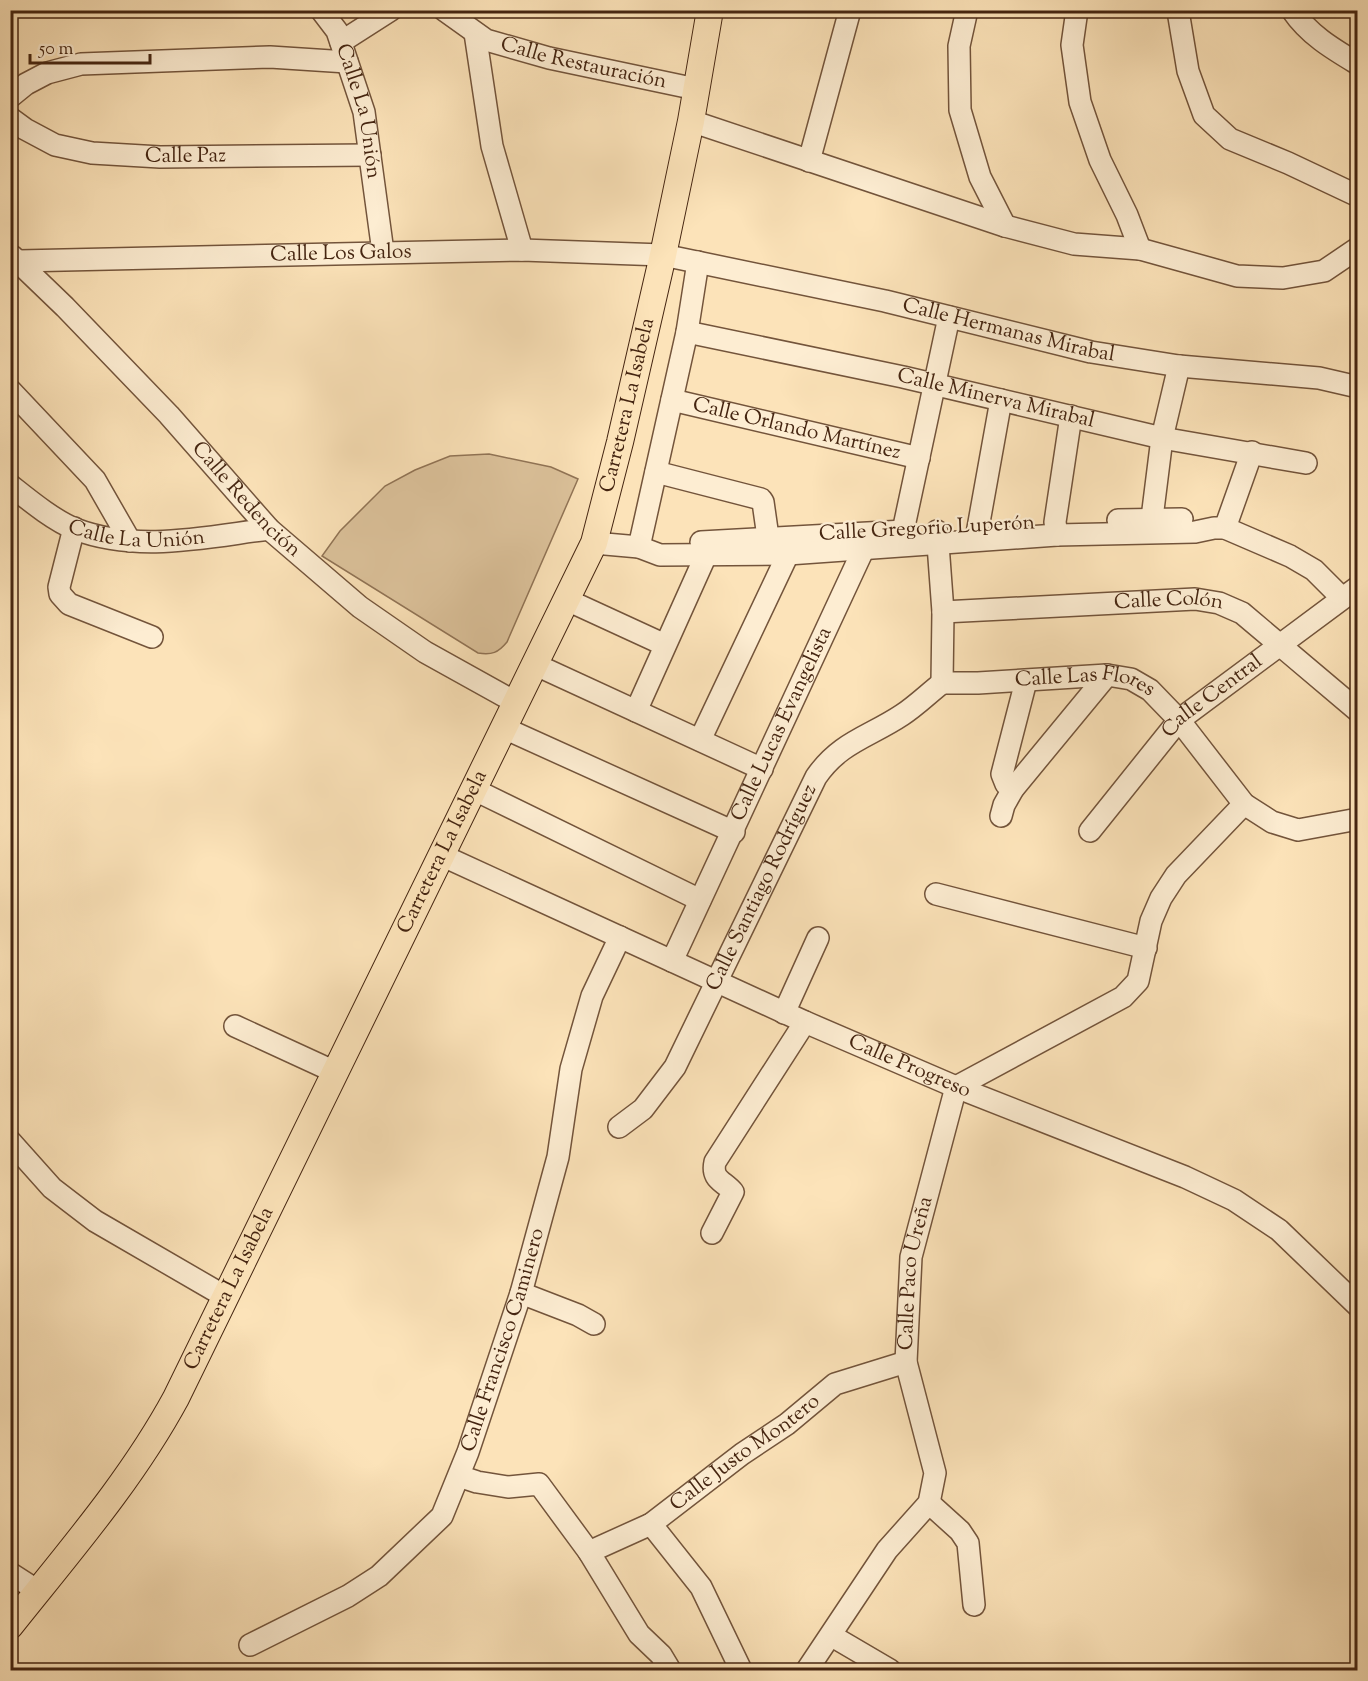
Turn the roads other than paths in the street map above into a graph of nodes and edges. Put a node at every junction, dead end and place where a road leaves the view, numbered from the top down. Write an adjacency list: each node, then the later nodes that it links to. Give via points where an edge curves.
1 (321, 10): 11 (street, Calle La Unión, via 337,31)
2 (392, 10): 11 (street)
3 (444, 10): 10 (street, Calle Restauración)
4 (710, 10): 13 (main road, Carretera La Isabela)
5 (850, 10): 18 (street)
6 (967, 10): 20 (street, via 959,46 960,110 980,177)
7 (1077, 10): 23 (street, via 1072,45 1080,102 1100,160)
8 (1292, 10): 12 (street, via 1302,25)
9 (1178, 11): 19 (street, via 1188,71 1204,115 1230,139)
10 (475, 33): 13 (street, Calle Restauración, via 486,40 549,58); 22 (street, via 492,146)
11 (344, 52): 14 (street, via 81,64 47,73); 17 (street, Calle La Unión, via 364,112)
12 (1358, 64)
13 (696, 89): 16 (main road, Carretera La Isabela)
14 (10, 97)
15 (10, 118): 17 (street, Calle Paz, via 55,145 92,153 160,157)
16 (691, 121): 18 (street); 25 (main road, Carretera La Isabela)
17 (370, 155): 24 (street, Calle La Unión)
18 (809, 161): 20 (street)
19 (1358, 196)
20 (1005, 226): 23 (street, via 1074,244)
21 (1358, 248): 23 (street, via 1324,271 1283,278 1237,276)
22 (522, 249): 24 (street, Calle Los Galos); 25 (street, Calle Los Galos)
23 (1140, 249)
24 (383, 252): 26 (street, Calle Los Galos)
25 (663, 255): 27 (street, Calle Hermanas Mirabal); 55 (main road, Carretera La Isabela)
26 (15, 258): 49 (street, Calle Redención, via 169,415)
27 (698, 262): 28 (street, Calle Hermanas Mirabal); 29 (street)
28 (949, 317): 30 (street, Calle Hermanas Mirabal, via 1091,352); 31 (street)
29 (687, 332): 31 (street, Calle Minerva Mirabal); 34 (street)
30 (1179, 366): 32 (street, Calle Hermanas Mirabal, via 1319,378); 37 (street)
31 (935, 385): 35 (street, Calle Minerva Mirabal); 39 (street)
32 (1358, 387)
33 (10, 390): 54 (street, via 95,480)
34 (672, 400): 39 (street, Calle Orlando Martínez); 41 (street)
35 (1001, 400): 36 (street, Calle Minerva Mirabal); 51 (street)
36 (1071, 417): 37 (street, Calle Minerva Mirabal); 47 (street)
37 (1162, 438): 38 (street, Calle Minerva Mirabal); 45 (street)
38 (1252, 452): 40 (street, Calle Minerva Mirabal); 48 (street)
39 (919, 458): 50 (street)
40 (1306, 463)
41 (656, 472): 52 (street, via 761,499); 56 (street)
42 (10, 485): 43 (street, Calle La Unión)
43 (33, 503): 44 (street); 46 (street, Calle La Unión)
44 (10, 509)
45 (1152, 518): 47 (street, Calle Gregorio Luperón); 48 (street, Calle Gregorio Luperón, via 1197,519)
46 (74, 528): 54 (street, Calle La Unión); 63 (street, via 59,587 63,599)
47 (1056, 528): 48 (street, Calle Gregorio Luperón, via 1195,532); 51 (street, Calle Gregorio Luperón)
48 (1219, 528): 60 (street, Calle Gregorio Luperón, via 1290,556)
49 (269, 529): 54 (street, Calle La Unión, via 159,543); 70 (street, Calle Redención, via 360,607 425,652)
50 (903, 531): 52 (street, Calle Gregorio Luperón); 53 (street, Calle Gregorio Luperón)
51 (977, 533): 53 (street, Calle Gregorio Luperón)
52 (768, 537): 56 (street, Calle Gregorio Luperón, via 663,541)
53 (938, 537): 57 (street, Calle Gregorio Luperón); 62 (street)
54 (130, 541)
55 (594, 543): 56 (street, Calle Gregorio Luperón); 61 (main road, Carretera La Isabela)
56 (639, 547): 59 (street, Calle Gregorio Luperón, via 660,555)
57 (864, 548): 58 (street, Calle Gregorio Luperón); 76 (street, Calle Lucas Evangelista)
58 (789, 554): 59 (street, Calle Gregorio Luperón); 75 (street)
59 (706, 555): 65 (street)
60 (1349, 592): 64 (street, Calle Central)
61 (565, 599): 65 (street); 66 (main road, Carretera La Isabela)
62 (943, 612): 64 (street, Calle Colón, via 1195,599 1219,603 1242,613); 69 (street)
63 (152, 637)
64 (1279, 644): 72 (street, Calle Colón); 73 (street, Calle Central)
65 (665, 645): 71 (street)
66 (534, 664): 70 (main road, Carretera La Isabela); 71 (street)
67 (1107, 675): 68 (street, Calle Las Flores); 73 (street, Calle Las Flores, via 1131,679 1150,690); 77 (street)
68 (1026, 681): 69 (street, Calle Las Flores); 77 (street, via 1002,774)
69 (942, 682): 91 (street, Calle Santiago Rodríguez, via 903,715 827,761)
70 (515, 702): 74 (main road, Carretera La Isabela)
71 (636, 711): 75 (street)
72 (1358, 711)
73 (1179, 720): 79 (street, Calle Las Flores); 82 (street, Calle Central)
74 (504, 728): 78 (main road, Carretera La Isabela); 83 (street)
75 (700, 740): 76 (street)
76 (762, 769): 83 (street, Calle Lucas Evangelista)
77 (1013, 789): 80 (street)
78 (474, 790): 84 (main road, Carretera La Isabela); 86 (street)
79 (1244, 804): 81 (street, Calle Las Flores, via 1272,822 1298,830); 89 (street, via 1176,875 1154,913)
80 (1001, 816)
81 (1358, 819)
82 (1090, 831)
83 (734, 832): 86 (street, Calle Lucas Evangelista)
84 (441, 855): 87 (street, Calle Progreso); 95 (main road, Carretera La Isabela)
85 (936, 894): 89 (street)
86 (700, 900): 90 (street, Calle Lucas Evangelista)
87 (620, 937): 90 (street, Calle Progreso); 100 (street, Calle Francisco Caminero, via 592,996 571,1070 558,1157)
88 (818, 938): 92 (street)
89 (1146, 948): 96 (street, via 1138,981 1123,997)
90 (672, 961): 91 (street, Calle Progreso)
91 (716, 982): 92 (street, Calle Progreso); 97 (street, Calle Santiago Rodríguez, via 675,1067 643,1109)
92 (784, 1013): 93 (street, Calle Progreso)
93 (805, 1022): 96 (street, Calle Progreso); 99 (street, via 715,1162 717,1180 733,1192)
94 (235, 1026): 95 (street)
95 (335, 1072): 101 (main road, Carretera La Isabela)
96 (956, 1087): 102 (street, Calle Progreso, via 1234,1200 1279,1230); 104 (street, Calle Paco Ureña, via 911,1257)
97 (619, 1127)
98 (10, 1141): 101 (street, via 52,1188 95,1221)
99 (712, 1233)
100 (521, 1293): 103 (street); 105 (street, Calle Francisco Caminero)
101 (226, 1297): 110 (main road, Carretera La Isabela, via 194,1366 151,1441)
102 (1358, 1306)
103 (594, 1324)
104 (906, 1362): 106 (street, Calle Paco Ureña, via 935,1473); 107 (street, Calle Justo Montero, via 835,1384)
105 (459, 1476): 108 (street, via 508,1487 539,1484); 114 (street, Calle Francisco Caminero, via 442,1516 379,1576 348,1596)
106 (929, 1503): 111 (street, via 960,1531 968,1544); 113 (street, via 887,1550)
107 (651, 1524): 108 (street, Calle Justo Montero); 116 (street, via 701,1587)
108 (589, 1552): 115 (street, via 639,1634 661,1655)
109 (10, 1572): 110 (street)
110 (38, 1591): 112 (main road, Carretera La Isabela)
111 (974, 1605)
112 (10, 1626)
113 (832, 1636): 117 (street); 118 (street)
114 (250, 1645)
115 (670, 1671)
116 (741, 1671)
117 (807, 1671)
118 (890, 1671)

